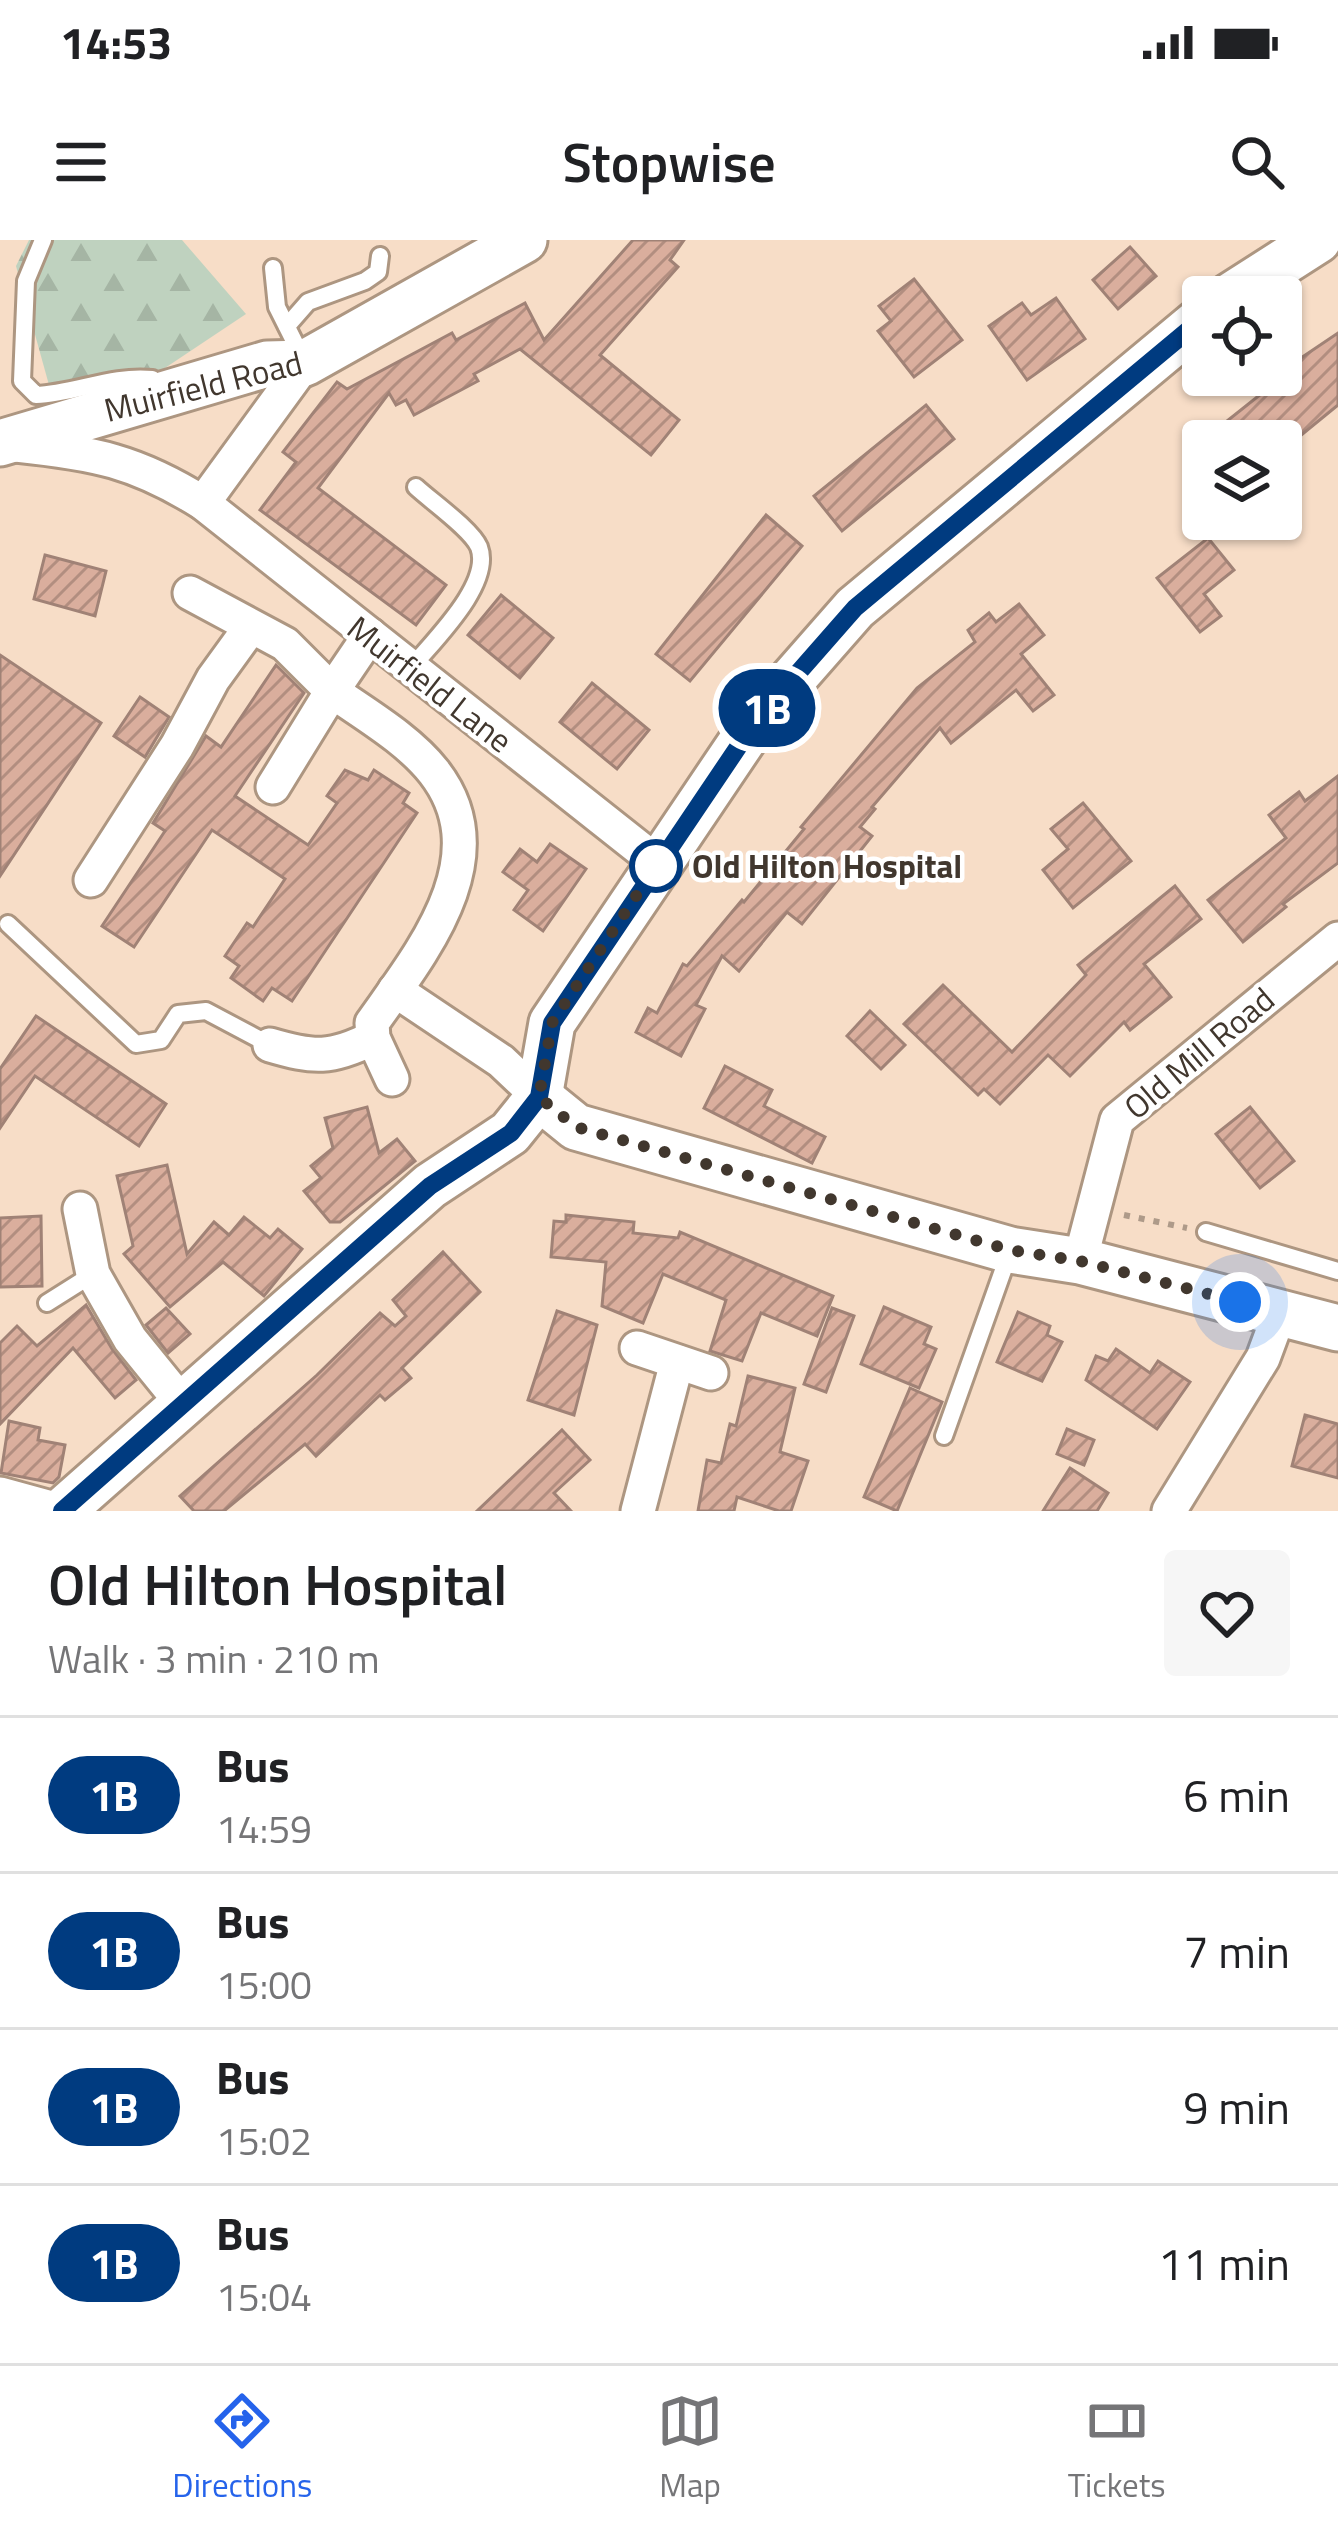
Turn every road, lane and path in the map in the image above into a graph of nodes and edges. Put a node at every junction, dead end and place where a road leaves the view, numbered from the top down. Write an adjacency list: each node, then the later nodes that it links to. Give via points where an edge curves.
1 (44, 240): 9 (lane, via 26,281 22,381 36,395 139,377 152,379)
2 (524, 240): 8 (street, Muirfield Road)
3 (1318, 240): 6 (street)
4 (380, 256): 8 (lane, via 378,272 365,281 308,302)
5 (272, 268): 8 (lane)
6 (1262, 276)
7 (1182, 336): 19 (street, via 855,608 755,722)
8 (296, 345): 9 (street, Muirfield Road, via 267,364); 12 (street)
9 (161, 394): 10 (street, Muirfield Road)
10 (4, 444): 12 (street, Muirfield Lane, via 122,461)
11 (416, 487): 16 (lane, via 472,538 480,570 474,590)
12 (203, 502): 15 (street, Muirfield Lane)
13 (190, 593): 14 (street)
14 (250, 628): 17 (street, via 285,644); 20 (street)
15 (370, 635): 16 (street, Muirfield Lane); 17 (street)
16 (411, 668): 19 (street, Muirfield Lane)
17 (332, 691): 18 (street); 23 (street, via 434,773 460,823 460,872)
18 (273, 787)
19 (658, 863): 27 (street, via 552,1023)
20 (91, 880)
21 (8, 924): 25 (lane, via 136,1044 161,1040 178,1014 206,1011)
22 (1338, 939): 28 (street, Old Mill Road, via 1117,1120)
23 (395, 990): 24 (street, via 372,1023); 27 (street, via 501,1061)
24 (373, 1038): 25 (street, via 312,1058); 26 (street)
25 (270, 1045)
26 (392, 1079)
27 (539, 1097): 31 (street, via 576,1127); 41 (street, via 511,1133 430,1186)
28 (1091, 1208): 30 (path); 32 (street, Old Mill Road)
29 (80, 1209): 34 (street)
30 (1206, 1232): 33 (lane)
31 (1010, 1250): 32 (street); 42 (lane)
32 (1080, 1261): 36 (street)
33 (1338, 1271)
34 (93, 1274): 35 (lane); 41 (street, via 130,1339)
35 (47, 1303)
36 (1280, 1312): 37 (street); 46 (street, via 1263,1358)
37 (1338, 1328)
38 (637, 1348): 39 (street)
39 (677, 1362): 40 (street); 45 (street)
40 (711, 1373)
41 (182, 1403): 44 (street)
42 (944, 1436)
43 (0, 1495): 44 (street)
44 (62, 1511)
45 (638, 1511)
46 (1169, 1511)

